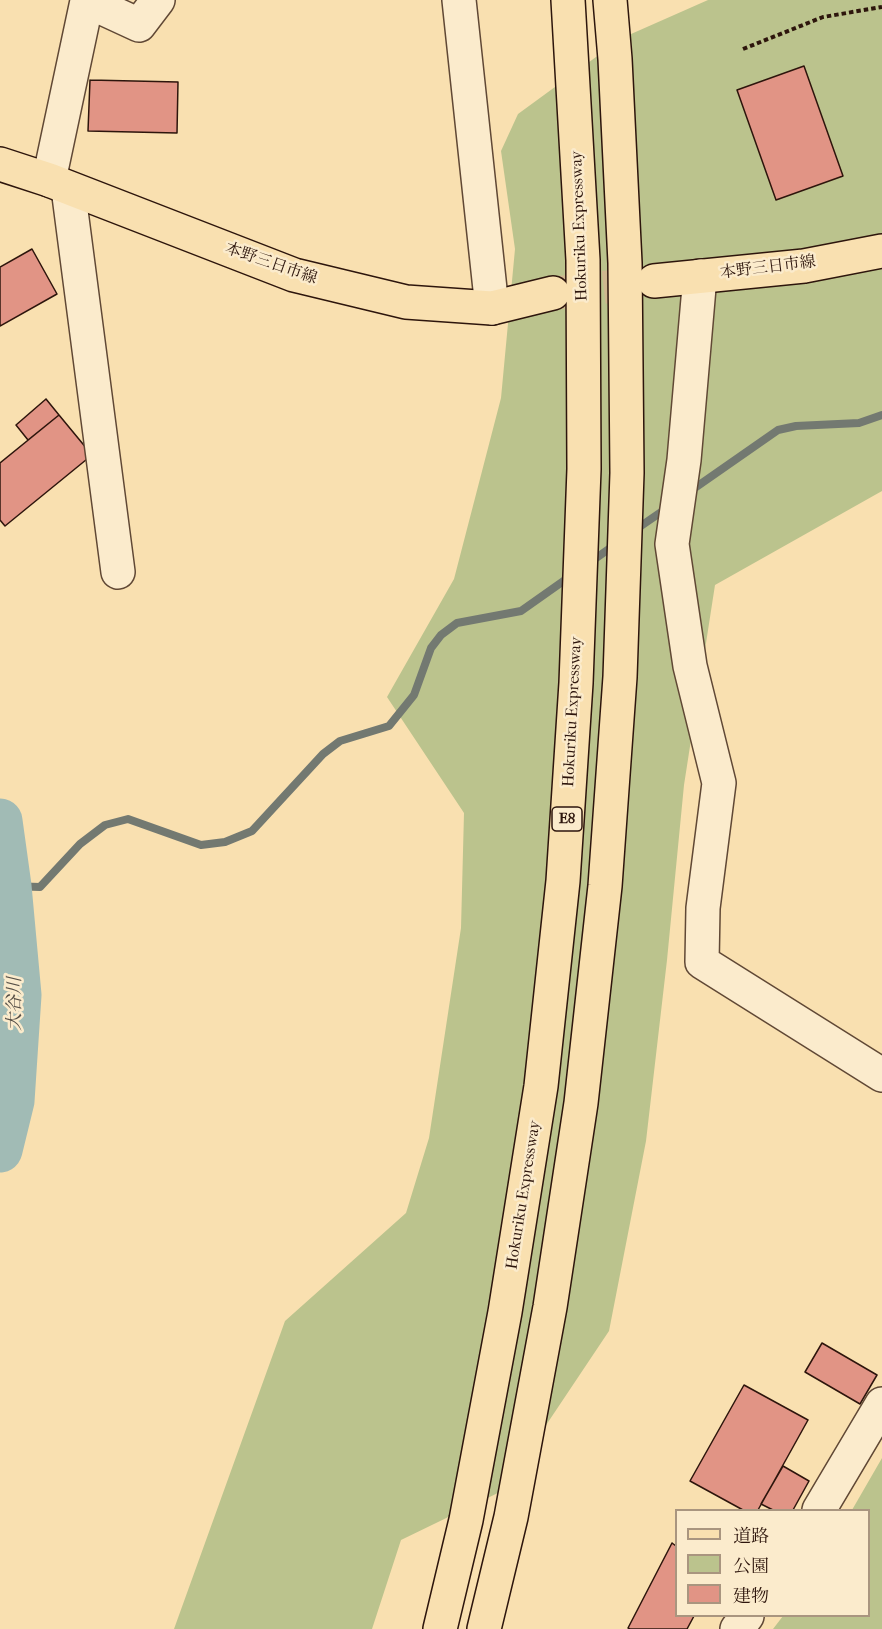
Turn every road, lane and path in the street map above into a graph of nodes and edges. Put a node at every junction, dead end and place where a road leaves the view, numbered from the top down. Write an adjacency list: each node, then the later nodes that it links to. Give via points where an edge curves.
1 (158, 0): 8 (street, via 139,25 87,1)
2 (459, 0): 13 (street)
3 (568, 0): 19 (main road, Hokuriku Expressway / E8, via 583,260 584,470 563,881 541,1086 505,1312 466,1520)
4 (610, 0): 20 (main road, via 625,262 627,473 620,677 605,886 580,1103 550,1307 511,1517)
5 (882, 7): 6 (path, via 823,16)
6 (743, 49)
7 (0, 164): 8 (main road, 本野三日市線)
8 (59, 184): 13 (main road, 本野三日市線, via 294,275 406,302); 14 (street)
9 (882, 251): 10 (main road, 本野三日市線, via 804,266)
10 (700, 276): 11 (main road, 本野三日市線); 15 (street, via 684,460 672,544 690,666 719,783 702,908 702,962)
11 (654, 281)
12 (553, 293): 13 (main road, 本野三日市線)
13 (492, 308)
14 (118, 572)
15 (882, 1076)
16 (882, 1404): 17 (street)
17 (820, 1509)
18 (746, 1617): 21 (street)
19 (440, 1629)
20 (484, 1629)
21 (737, 1629)

